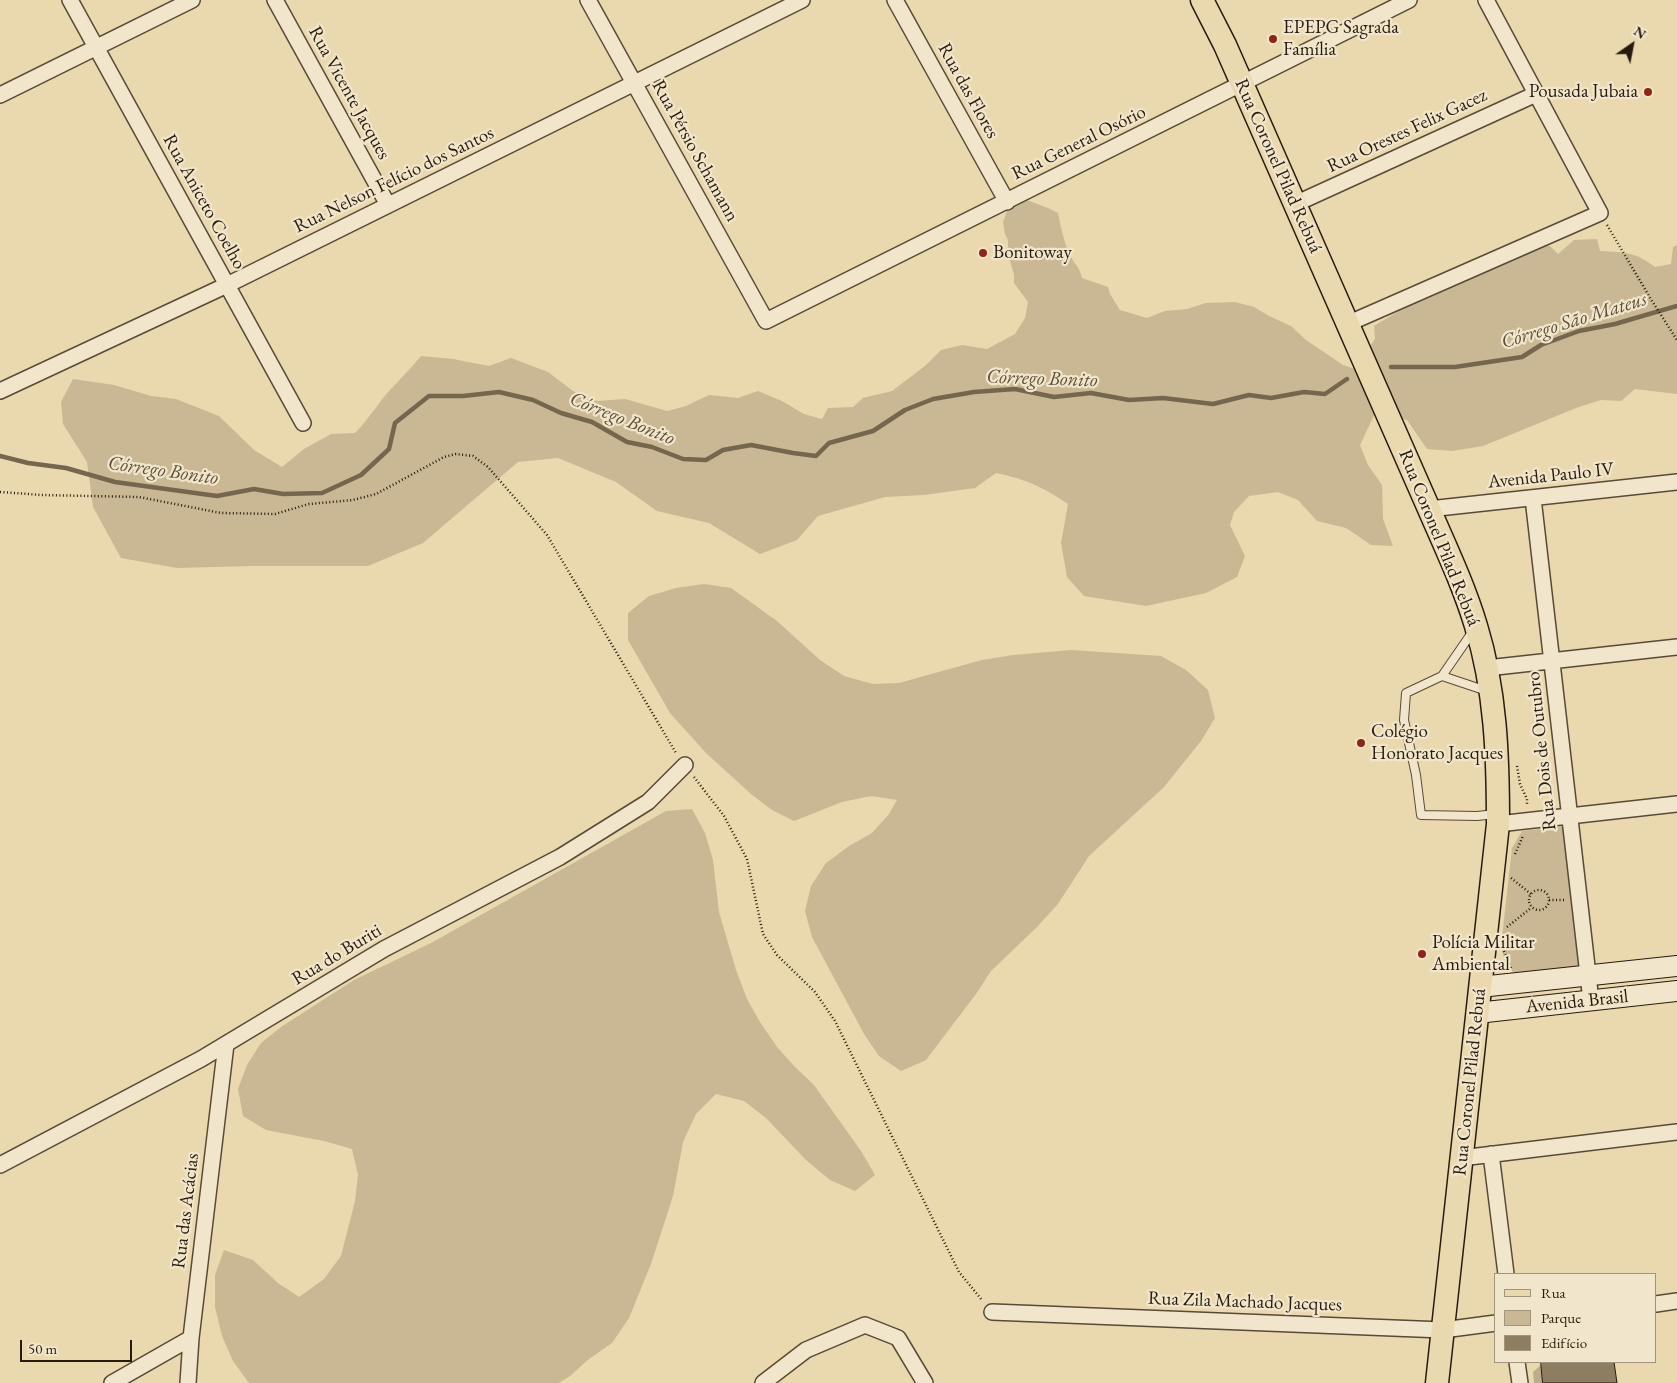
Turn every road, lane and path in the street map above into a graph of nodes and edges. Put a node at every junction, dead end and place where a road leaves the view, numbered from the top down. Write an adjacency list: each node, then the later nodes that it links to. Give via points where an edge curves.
1 (70, 0): 10 (street, Rua Aniceto Coelho)
2 (192, 0): 10 (street)
3 (275, 0): 17 (street, Rua Vicente Jacques)
4 (588, 0): 11 (street, Rua Pérsio Schamann)
5 (802, 0): 11 (street, Rua Nelson Felício dos Santos)
6 (895, 0): 15 (street, Rua das Flores)
7 (1202, 0): 12 (main road, Rua Coronel Pilad Rebuá)
8 (1409, 0): 12 (street, Rua General Osório)
9 (1486, 0): 13 (street)
10 (96, 48): 14 (street); 19 (street, Rua Aniceto Coelho)
11 (634, 83): 17 (street, Rua Nelson Felício dos Santos); 20 (street, Rua Pérsio Schamann)
12 (1242, 84): 15 (street, Rua General Osório); 16 (main road, Rua Coronel Pilad Rebuá)
13 (1536, 94): 16 (street, Rua Orestes Felix Gacez); 18 (street)
14 (0, 95)
15 (1007, 202): 20 (street, Rua General Osório)
16 (1295, 204): 21 (main road, Rua Coronel Pilad Rebuá)
17 (388, 205): 19 (street, Rua Nelson Felício dos Santos)
18 (1600, 213): 21 (street); 22 (path)
19 (228, 285): 23 (street, Rua Nelson Felício dos Santos); 24 (street, Rua Aniceto Coelho)
20 (766, 321)
21 (1347, 324): 28 (main road, Rua Coronel Pilad Rebuá)
22 (1677, 340)
23 (0, 390)
24 (304, 423)
25 (1677, 482): 27 (street, Avenida Paulo IV)
26 (0, 492): 35 (path, via 41,496 139,497 221,513 275,514 309,504 353,500 376,494 444,457 456,454 473,456 488,467 547,535)
27 (1533, 498): 28 (street, Avenida Paulo IV); 31 (street, Rua Dois de Outubro)
28 (1430, 509): 29 (main road, Rua Coronel Pilad Rebuá)
29 (1476, 626): 32 (main road, Rua Coronel Pilad Rebuá); 33 (lane)
30 (1677, 647): 31 (street)
31 (1552, 661): 32 (street); 37 (street, Rua Dois de Outubro)
32 (1487, 668): 34 (main road, Rua Coronel Pilad Rebuá)
33 (1442, 676): 34 (lane); 38 (lane, via 1406,693 1404,720 1421,815)
34 (1490, 692): 38 (main road, Rua Coronel Pilad Rebuá, via 1497,747)
35 (684, 765): 53 (street, Rua do Buriti, via 648,802 560,857 384,949); 61 (path, via 724,816 747,859 763,934 776,955 815,992 835,1021 959,1272)
36 (1677, 804): 37 (street)
37 (1569, 816): 38 (street); 48 (street, Rua Dois de Outubro)
38 (1498, 819): 49 (main road, Rua Coronel Pilad Rebuá)
39 (1511, 878): 40 (path)
40 (1531, 894): 41 (path, via 1541,890); 43 (path, via 1529,901)
41 (1549, 900): 42 (path); 43 (path, via 1542,910)
42 (1570, 900)
43 (1532, 907): 44 (path)
44 (1507, 927)
45 (1504, 951): 47 (path)
46 (1677, 966): 48 (street, Avenida Brasil)
47 (1512, 969)
48 (1588, 976): 49 (street, Avenida Brasil); 51 (street, Rua Dois de Outubro)
49 (1480, 987): 52 (main road, Rua Coronel Pilad Rebuá)
50 (1677, 991): 51 (street, Avenida Brasil)
51 (1590, 1001): 52 (street, Avenida Brasil)
52 (1477, 1013): 56 (main road, Rua Coronel Pilad Rebuá)
53 (226, 1044): 57 (street, Rua do Buriti); 64 (street, Rua das Acácias)
54 (1677, 1132): 55 (street)
55 (1491, 1154): 56 (street); 58 (street)
56 (1461, 1158): 63 (main road, Rua Coronel Pilad Rebuá)
57 (0, 1165)
58 (1506, 1273)
59 (1677, 1302): 60 (street)
60 (1657, 1304)
61 (992, 1312): 63 (street, Rua Zila Machado Jacques)
62 (1494, 1324): 63 (street, Rua Zila Machado Jacques)
63 (1443, 1330): 70 (main road, Rua Coronel Pilad Rebuá)
64 (191, 1338): 66 (street); 67 (street, Rua das Acácias)
65 (1517, 1363): 71 (street)
66 (112, 1383)
67 (188, 1383)
68 (763, 1383): 69 (street, via 806,1350 865,1326 898,1338)
69 (925, 1383)
70 (1437, 1383)
71 (1520, 1383)

